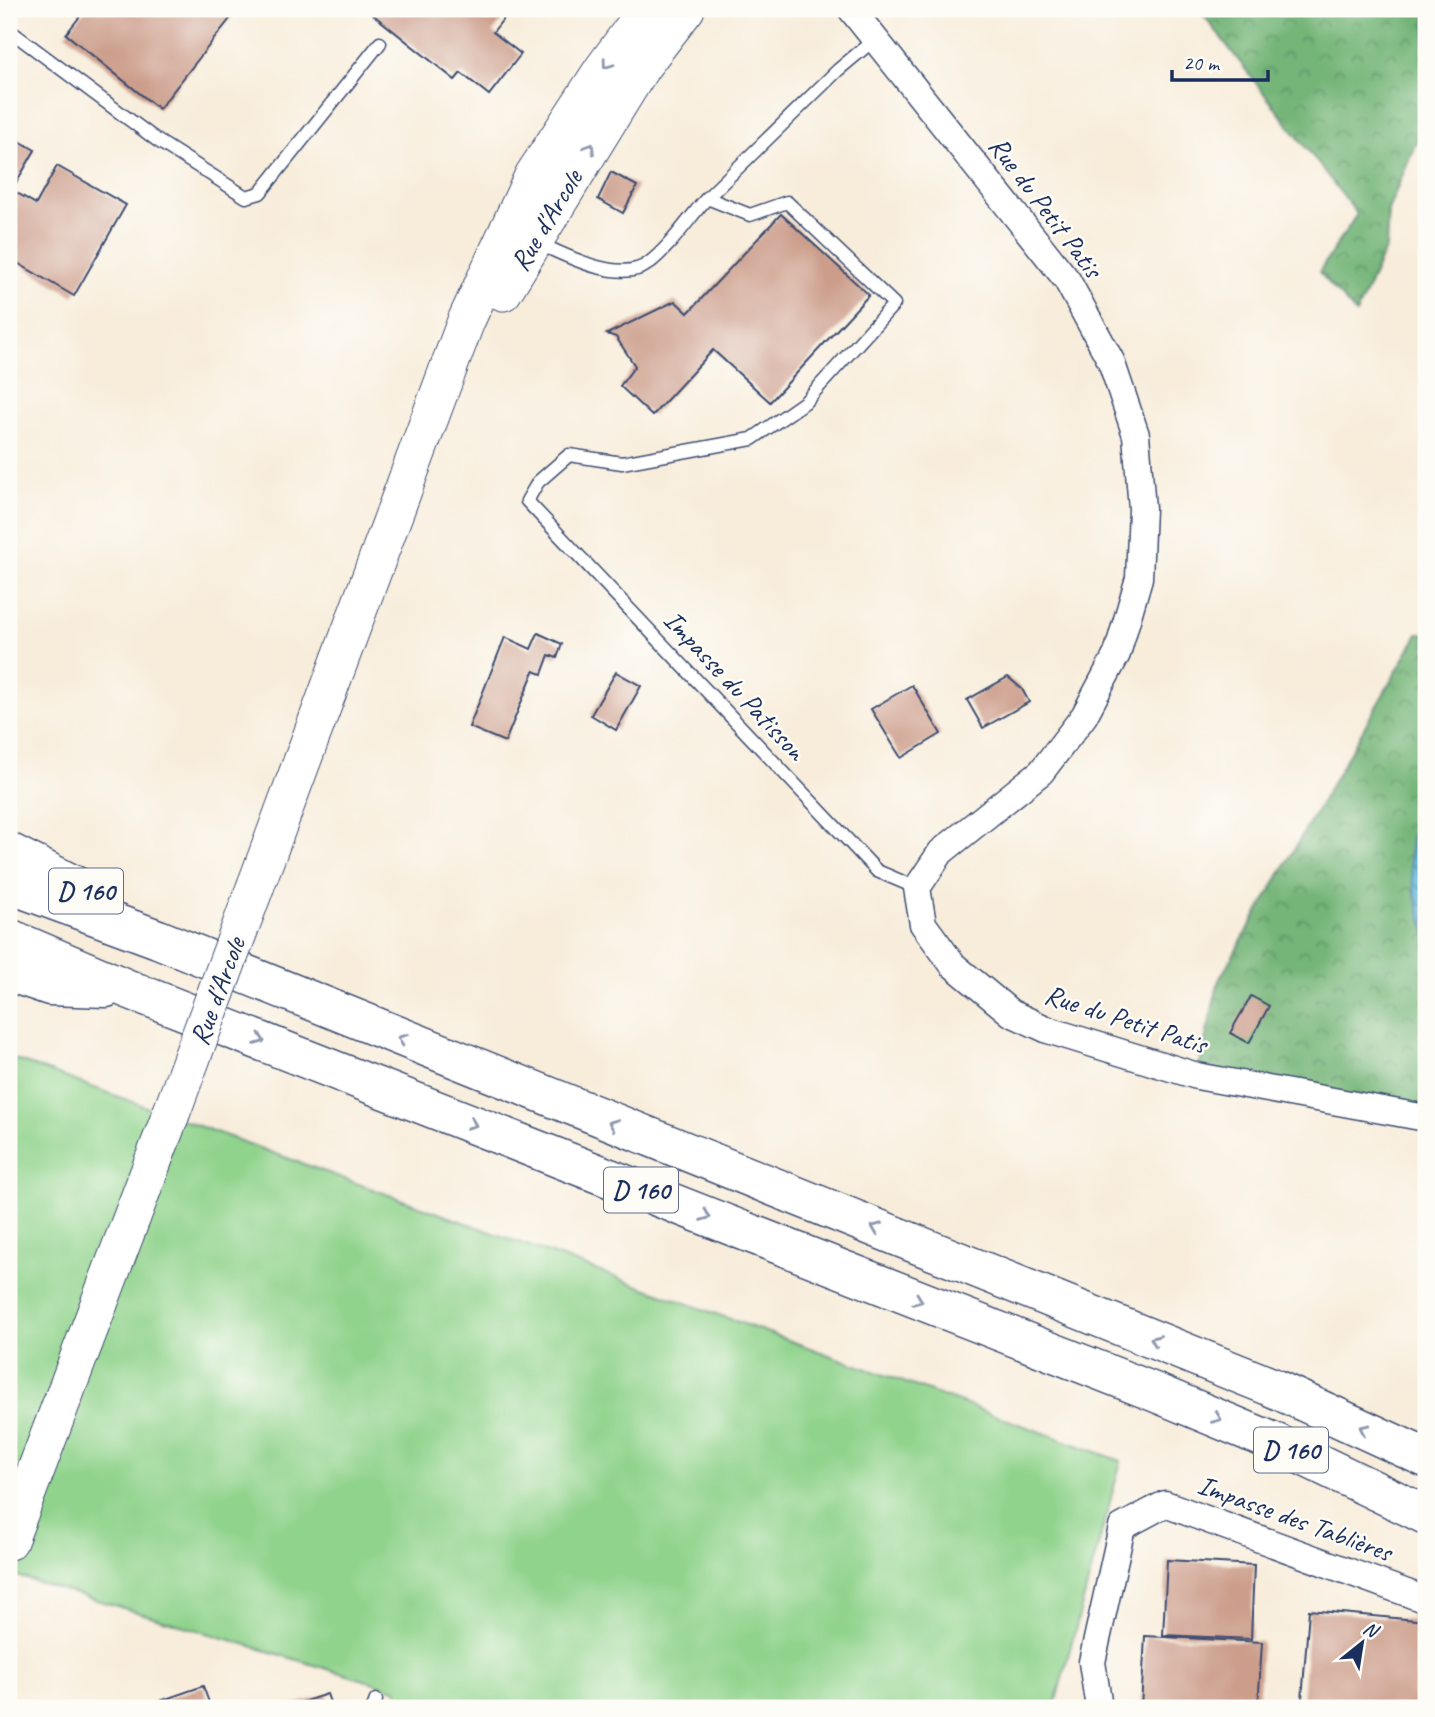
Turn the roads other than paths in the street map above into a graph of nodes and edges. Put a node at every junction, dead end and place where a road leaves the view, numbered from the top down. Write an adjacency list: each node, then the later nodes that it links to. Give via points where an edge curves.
1 (647, 9): 11 (main road, Rue d'Arcole, one-way to 11, via 533,176 466,321)
2 (668, 9): 8 (street)
3 (685, 9): 8 (main road, Rue d'Arcole)
4 (851, 9): 6 (street, Rue du Petit Patis)
5 (9, 30): 7 (lane, via 158,141 246,197 260,193)
6 (875, 39): 9 (lane, via 838,69); 14 (street, Rue du Petit Patis, via 1067,280 1111,360 1136,435 1142,509 1139,578 1117,654 1084,716 1041,772 941,852)
7 (380, 43)
8 (642, 66): 10 (main road, Rue d'Arcole, one-way to 8)
9 (708, 198): 10 (lane, via 648,265 614,271 579,262); 14 (lane, Impasse du Patisson, via 750,215 787,202 894,304 805,402 752,439 622,463 569,455 538,482 527,501 877,871)
10 (533, 240): 11 (main road, Rue d'Arcole)
11 (420, 440): 22 (main road, Rue d'Arcole, bridge)
12 (9, 852): 16 (highway, D 160, via 105,901)
13 (9, 884): 16 (highway, D 160)
14 (917, 888): 19 (street, Rue du Petit Patis, via 923,924 953,965 1011,1013 1048,1030 1197,1076)
15 (9, 938): 18 (highway, D 160)
16 (158, 939): 20 (highway, D 160, one-way to 16, via 1269,1386)
17 (9, 972): 18 (highway, via 50,986)
18 (128, 989): 21 (highway, D 160, one-way to 21, via 1154,1392 1274,1442)
19 (1426, 1118)
20 (1426, 1458)
21 (1426, 1515)
22 (9, 1541)
23 (1426, 1600): 24 (street, Impasse des Tablières, via 1165,1504 1122,1527 1092,1662)
24 (1099, 1708)

